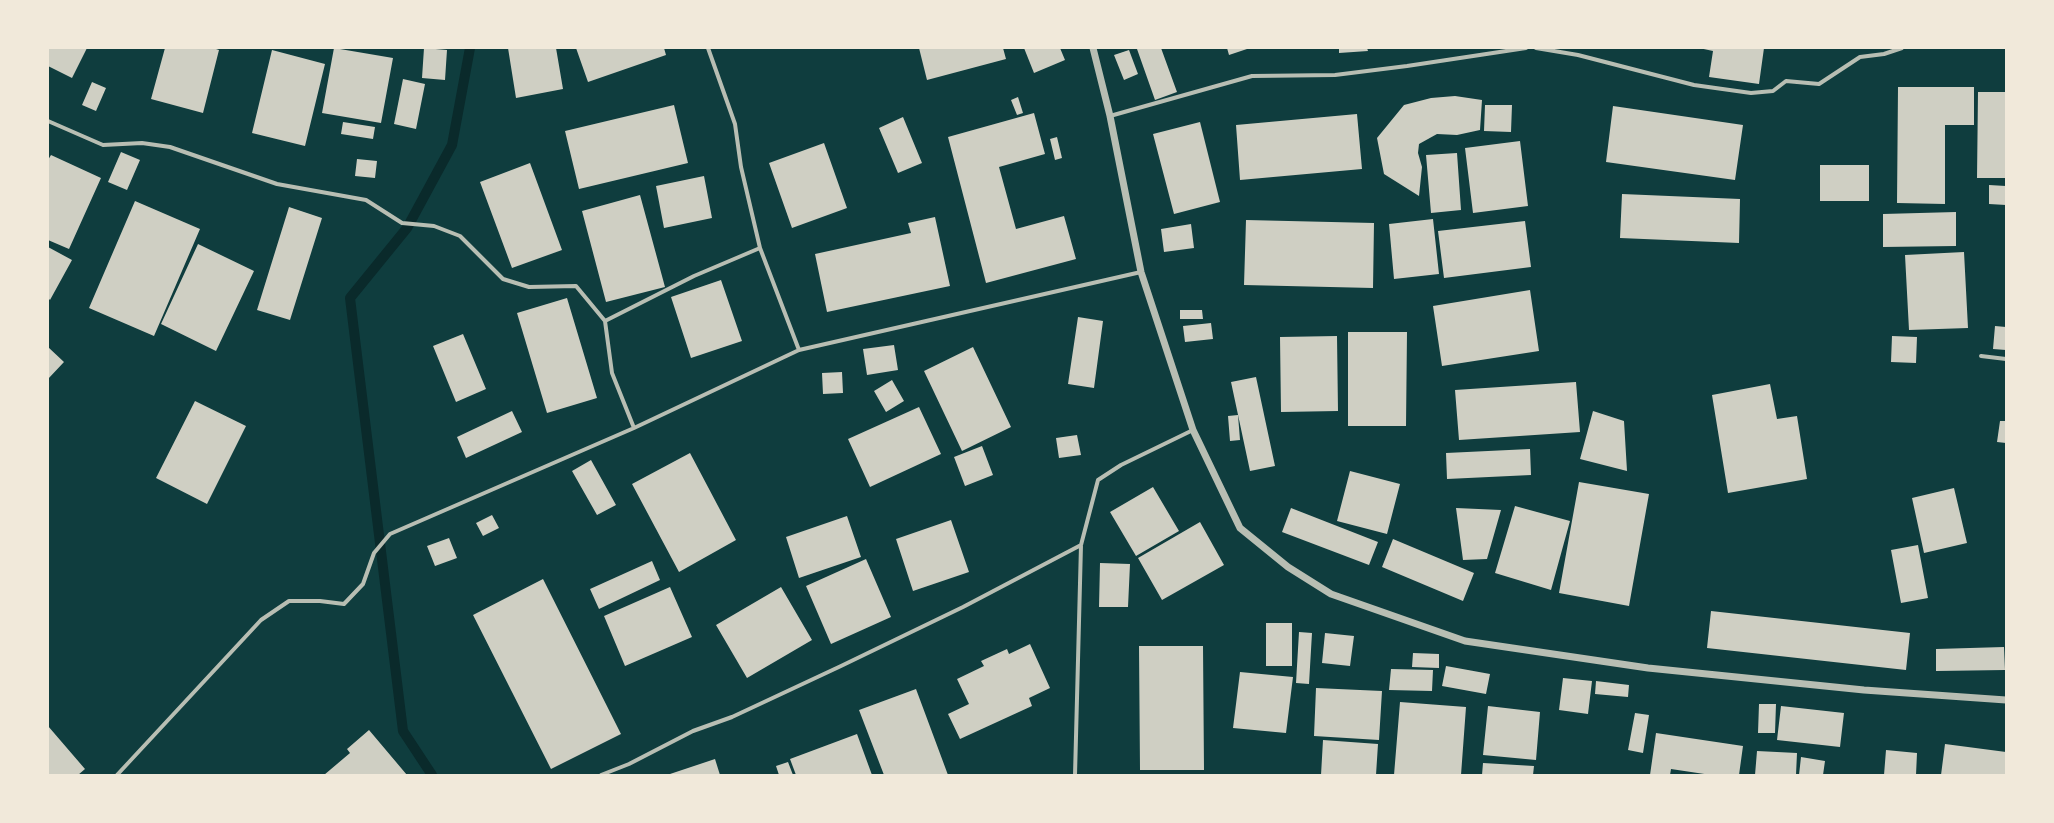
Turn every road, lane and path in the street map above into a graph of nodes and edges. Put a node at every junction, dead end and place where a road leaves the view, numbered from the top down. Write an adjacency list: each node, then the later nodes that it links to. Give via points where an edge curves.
1 (708, 48): 8 (street, via 735,124 741,167)
2 (1093, 48): 6 (street)
3 (1526, 48): 6 (street, via 1335,75 1252,76)
4 (1536, 48): 5 (street, via 1578,55 1694,84 1751,93 1773,90 1786,81 1818,84 1860,57 1884,54)
5 (1902, 48)
6 (1110, 116): 9 (street)
7 (48, 121): 10 (street, via 103,145 142,143 170,147 277,184 366,200 402,222 434,226 460,236 503,279 529,287 576,286)
8 (760, 248): 10 (street, via 694,276); 11 (street)
9 (1141, 272): 11 (street); 15 (street)
10 (605, 321): 14 (street, via 612,373)
11 (799, 350): 14 (street)
12 (1981, 356): 13 (street)
13 (2006, 359)
14 (634, 428): 18 (street, via 390,534 374,553 363,584 344,604 289,601 261,620)
15 (1193, 430): 16 (street, via 1121,464 1098,480); 17 (street, via 1240,528 1288,567 1331,594 1466,641 1648,668 1864,690)
16 (1081, 545): 19 (street, via 849,663 693,731 629,764); 20 (street)
17 (2006, 700)
18 (117, 775)
19 (601, 775)
20 (1075, 775)

